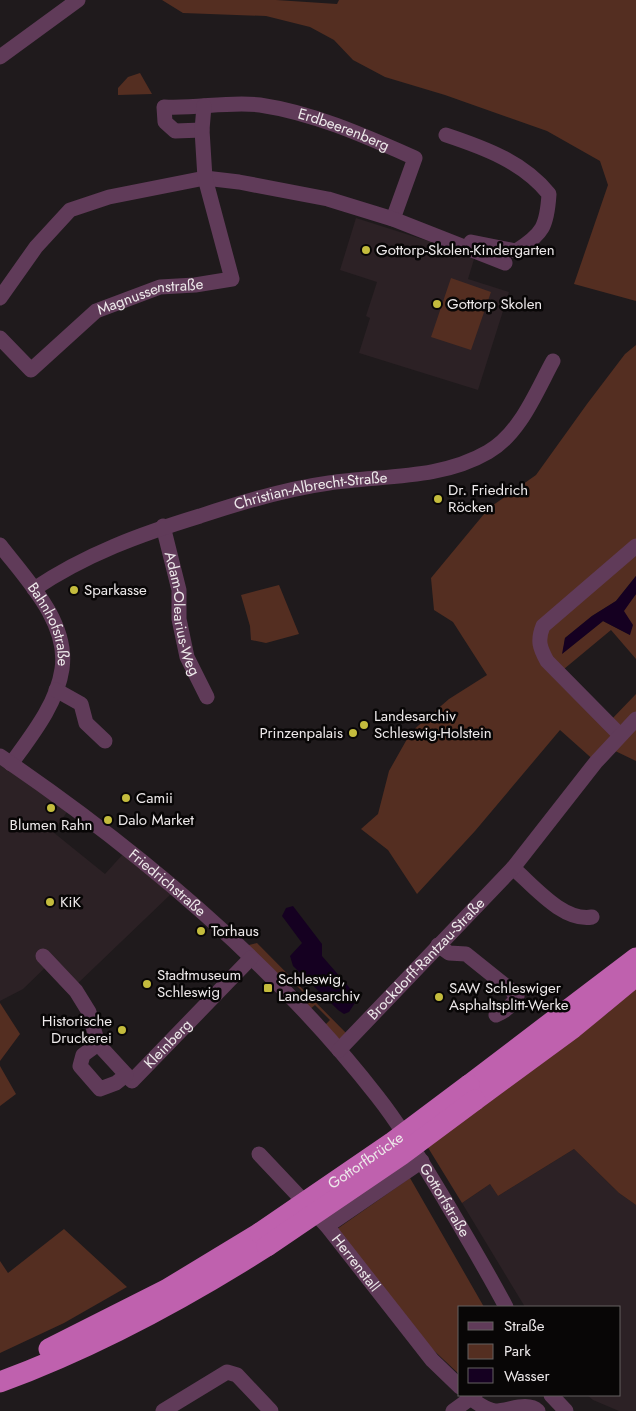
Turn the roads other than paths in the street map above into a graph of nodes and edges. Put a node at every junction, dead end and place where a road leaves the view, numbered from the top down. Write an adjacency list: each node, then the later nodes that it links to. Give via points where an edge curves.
1 (78, 0): 2 (street)
2 (0, 57)
3 (204, 106): 4 (street); 4 (street, Erdbeerenberg, via 164,107 165,122 175,131); 7 (street, Erdbeerenberg, via 259,105 317,118 415,158)
4 (202, 130): 6 (street)
5 (446, 135): 8 (street, via 483,147 513,163 536,177 549,194 548,215 536,238 516,251 462,240)
6 (205, 178): 7 (street, via 328,199); 10 (street, via 109,197 70,210 36,247); 11 (street, Magnussenstraße, via 232,279 160,287 96,311 31,370)
7 (393, 219): 8 (street)
8 (455, 243): 9 (street)
9 (505, 263)
10 (0, 298)
11 (0, 338)
12 (553, 361): 13 (street, Christian-Albrecht-Straße, via 516,426 504,440 489,452 451,469 328,483 275,493)
13 (163, 526): 16 (street, Christian-Albrecht-Straße, via 92,555); 18 (street, Adam-Olearius-Weg, via 179,590 179,619 186,657)
14 (0, 545): 16 (street, Bahnhofstraße)
15 (636, 546): 20 (street, via 543,626 538,637 547,661)
16 (34, 589): 17 (street, Bahnhofstraße, via 54,622 61,643 62,670)
17 (56, 690): 21 (street, via 81,704 86,724); 22 (street, Bahnhofstraße, via 35,731)
18 (207, 697)
19 (636, 719): 20 (street, Brockdorff-Rantzau-Straße)
20 (620, 736): 23 (street, Brockdorff-Rantzau-Straße)
21 (105, 742)
22 (6, 760): 27 (street, Friedrichstraße, via 69,804 145,864 216,923)
23 (513, 868): 24 (street, via 565,913 576,918); 25 (street, Brockdorff-Rantzau-Straße)
24 (592, 917)
25 (438, 945): 30 (street, via 449,954 466,954 512,990 516,996 513,1004); 32 (street, Brockdorff-Rantzau-Straße)
26 (43, 956): 31 (street, via 89,1012)
27 (251, 958): 32 (street, Friedrichstraße); 34 (street, Kleinberg, via 132,1081)
28 (633, 964): 33 (highway); 35 (highway)
29 (636, 994): 33 (highway, via 613,1006 551,1051)
30 (496, 1015)
31 (98, 1044): 34 (street, Kleinberg); 34 (street, Kleinberg, via 83,1055 80,1066 100,1089)
32 (339, 1050): 36 (street, Friedrichstraße)
33 (516, 1070): 35 (highway)
34 (126, 1075)
35 (472, 1093): 40 (highway, Gottorfbrücke, bridge, via 394,1160)
36 (378, 1097): 38 (street, Gottorfstraße)
37 (259, 1154): 39 (street)
38 (422, 1161): 39 (street, Herrenstall); 41 (street, Gottorfstraße)
39 (327, 1226): 44 (street, Herrenstall, via 432,1360)
40 (264, 1240): 42 (highway, via 123,1313); 43 (highway, via 213,1280 131,1326 85,1349)
41 (505, 1306)
42 (0, 1370)
43 (0, 1382)
44 (458, 1385)
45 (466, 1396): 50 (street)
46 (471, 1396): 51 (street, Herrenstall, via 496,1411 527,1407)
47 (552, 1396): 52 (street)
48 (163, 1411): 49 (street, via 227,1372 237,1375)
49 (271, 1411)
50 (453, 1411)
51 (538, 1411)
52 (566, 1411)

